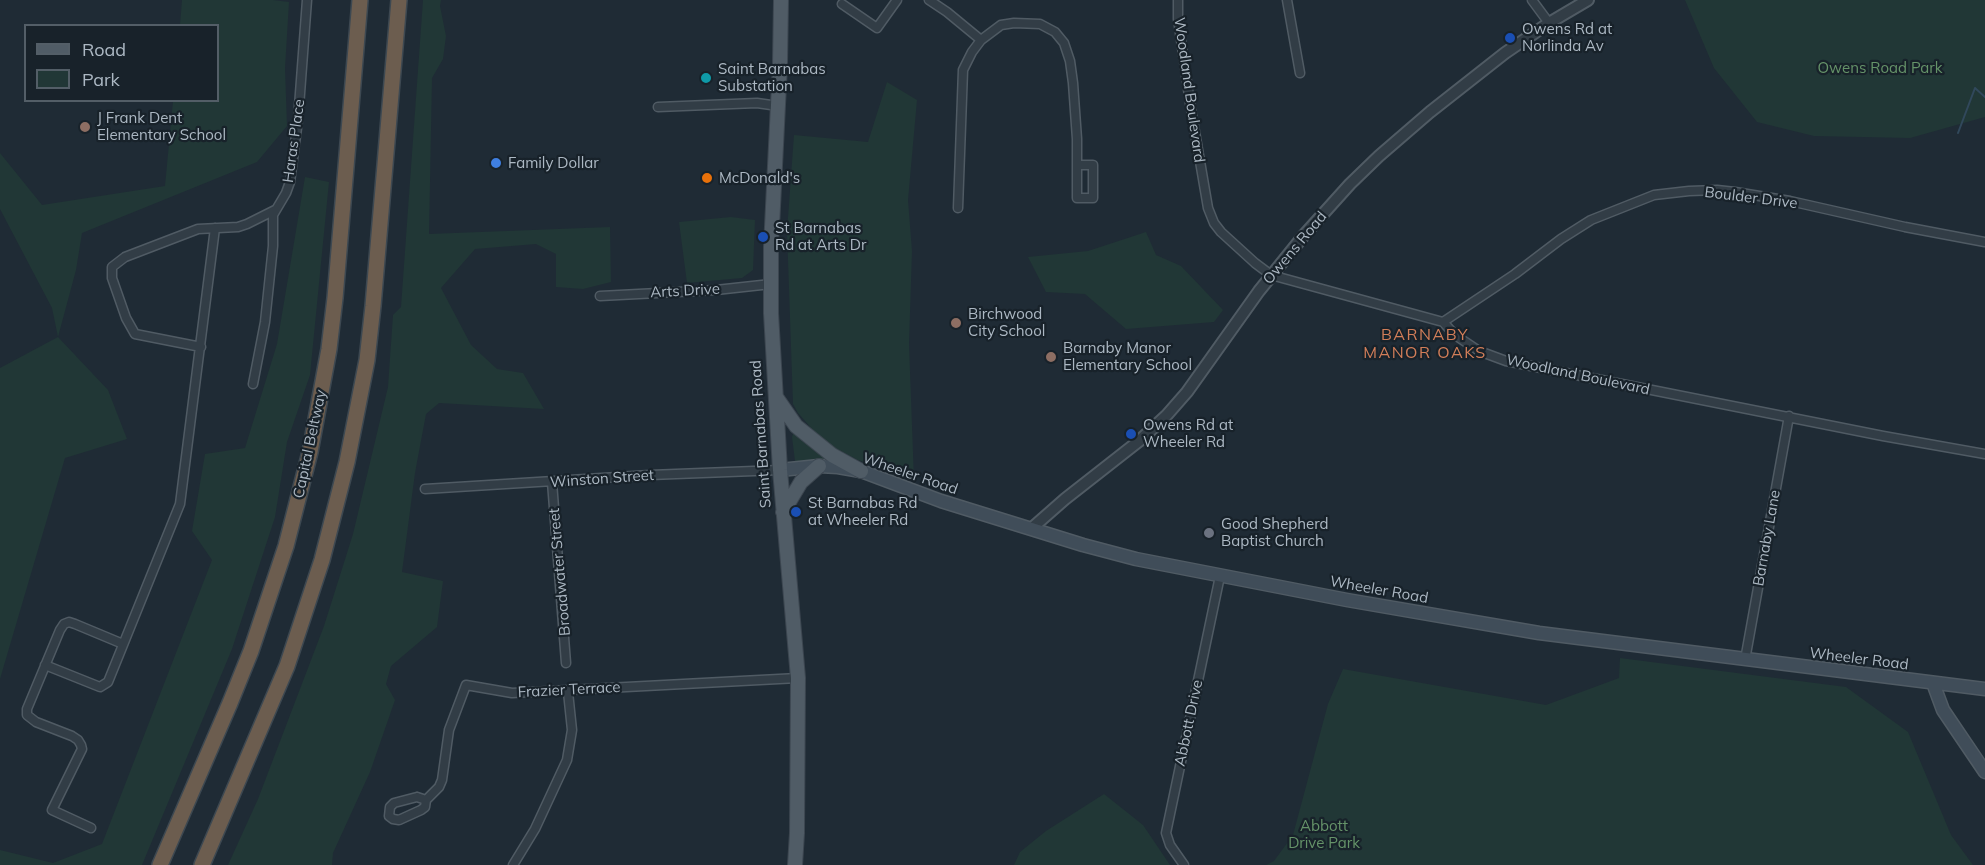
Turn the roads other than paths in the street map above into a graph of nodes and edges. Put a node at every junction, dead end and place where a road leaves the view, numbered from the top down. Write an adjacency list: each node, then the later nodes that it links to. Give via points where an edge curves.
1 (307, 0): 21 (street, Haras Place, via 290,182)
2 (360, 0): 52 (highway, Capital Beltway, via 335,298 310,452 286,546 251,651)
3 (399, 0): 19 (highway)
4 (407, 0): 19 (highway)
5 (781, 0): 17 (main road, Saint Barnabas Road)
6 (897, 0): 12 (street, via 877,28)
7 (928, 0): 14 (street)
8 (1179, 0): 24 (street, Woodland Boulevard, via 1178,19 1208,208 1221,232)
9 (1287, 0): 15 (street)
10 (1532, 0): 13 (street)
11 (1588, 0): 13 (street, Owens Road)
12 (842, 4)
13 (1549, 23): 24 (street, Owens Road, via 1481,71 1379,156)
14 (981, 40): 18 (street, via 994,28 1014,23 1040,24 1060,38 1070,61 1073,83); 20 (street, via 963,70)
15 (1300, 73)
16 (658, 106): 17 (street)
17 (778, 106): 25 (main road, Saint Barnabas Road)
18 (1077, 165): 18 (street, via 1077,198 1093,198 1093,165)
19 (384, 185): 53 (highway, via 366,360 337,509 287,666)
20 (958, 208)
21 (275, 210): 22 (street, via 238,227); 29 (street, Haras Place, via 265,322)
22 (215, 228): 28 (street); 28 (street, via 198,229 125,257 112,267 111,273 135,334)
23 (1985, 242): 27 (street, Boulder Drive, via 1735,192 1654,195 1591,220)
24 (1271, 276): 27 (street, Woodland Boulevard); 39 (street, Owens Road, via 1166,416)
25 (771, 284): 26 (street, Arts Drive); 30 (main road, Saint Barnabas Road)
26 (600, 297)
27 (1443, 322): 31 (street, Woodland Boulevard, via 1479,351 1506,361)
28 (201, 347): 41 (street, via 180,504)
29 (253, 384)
30 (775, 397): 34 (main road, Saint Barnabas Road); 35 (main road, via 796,426 832,455)
31 (1789, 416): 32 (street, Woodland Boulevard); 42 (street, Barnaby Lane)
32 (1985, 454)
33 (819, 466): 34 (main road, Wheeler Road); 35 (main road, Wheeler Road); 38 (main road, via 801,482)
34 (780, 470): 36 (street, Winston Street); 38 (main road, Saint Barnabas Road)
35 (861, 471): 39 (main road, Wheeler Road, via 941,501)
36 (552, 482): 37 (street, Winston Street); 43 (street, Broadwater Street)
37 (425, 489)
38 (783, 512): 45 (main road, Saint Barnabas Road)
39 (1032, 528): 40 (main road, Wheeler Road, via 1136,559)
40 (1220, 576): 42 (main road, Wheeler Road, via 1510,628); 56 (street, Abbott Drive, via 1166,833)
41 (123, 644): 44 (street, via 69,622 60,630); 44 (street, via 108,682 100,687)
42 (1745, 660): 46 (main road, Wheeler Road)
43 (566, 663)
44 (45, 665): 51 (street, via 27,715 78,740 82,749 52,810)
45 (798, 678): 48 (street, Frazier Terrace); 55 (main road, Saint Barnabas Road)
46 (1933, 683): 47 (main road, Wheeler Road); 49 (main road, via 1944,710)
47 (1985, 689)
48 (567, 692): 50 (street, Frazier Terrace, via 512,693 466,684 449,730 440,787); 54 (street, via 572,730 567,760 535,829)
49 (1985, 772)
50 (426, 800)
51 (91, 828)
52 (160, 865)
53 (202, 865)
54 (513, 865)
55 (795, 865)
56 (1184, 865)

